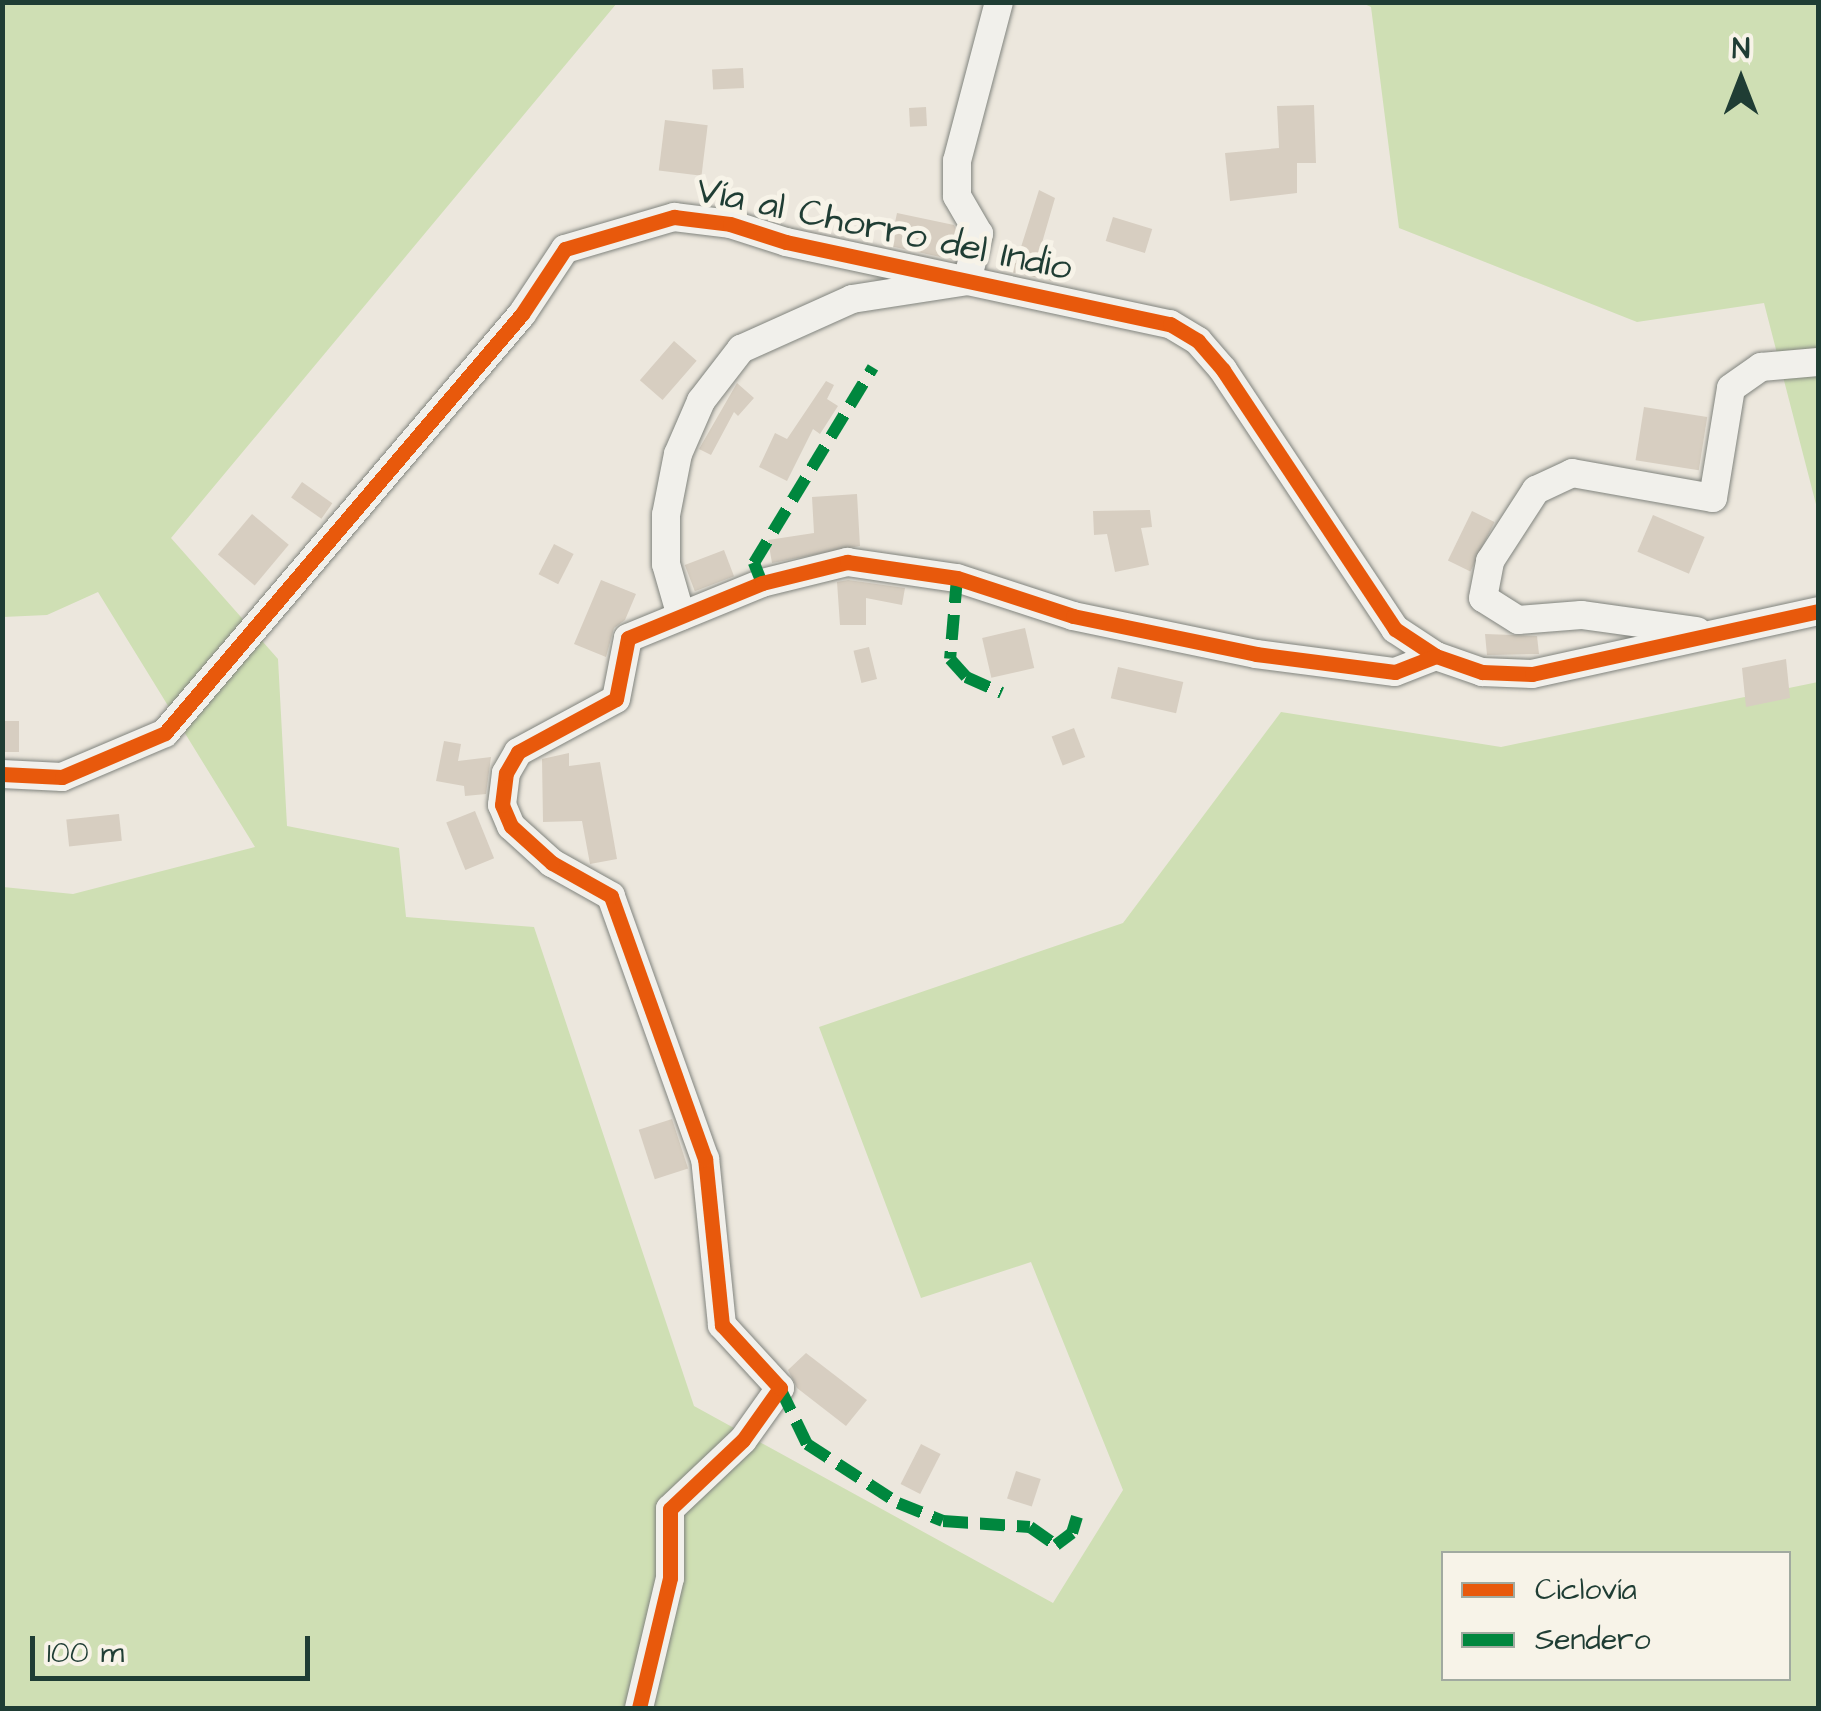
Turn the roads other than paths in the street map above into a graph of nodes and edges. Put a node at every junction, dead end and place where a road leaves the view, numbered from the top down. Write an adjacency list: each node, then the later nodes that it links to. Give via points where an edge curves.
1 (999, 2): 2 (street, via 957,162 957,196 979,234)
2 (968, 281): 5 (street, via 852,300 741,348 701,401 678,454 666,514 666,564); 7 (street, Vía al Chorro del Indio, via 1170,324 1198,340 1394,630); 8 (street, Vía al Chorro del Indio, via 730,224 674,217 565,248 522,314 165,733 62,778)
3 (1818, 362): 6 (street, via 1760,367 1731,388 1713,498 1572,474 1536,490 1490,560 1483,598 1518,620 1581,614)
4 (1818, 611): 6 (street, Vía al Chorro del Indio)
5 (682, 616): 7 (street, via 762,584 847,562 957,578 1073,616 1256,654 1396,672); 9 (street, via 628,638 616,698 518,752 506,773 502,805 512,826 552,863 610,896 704,1159 722,1325 780,1388 742,1440 670,1509 662,1625)
6 (1714, 634): 7 (street, Vía al Chorro del Indio, via 1532,674 1482,672)
7 (1436, 656)
8 (2, 774)
9 (638, 1708)

